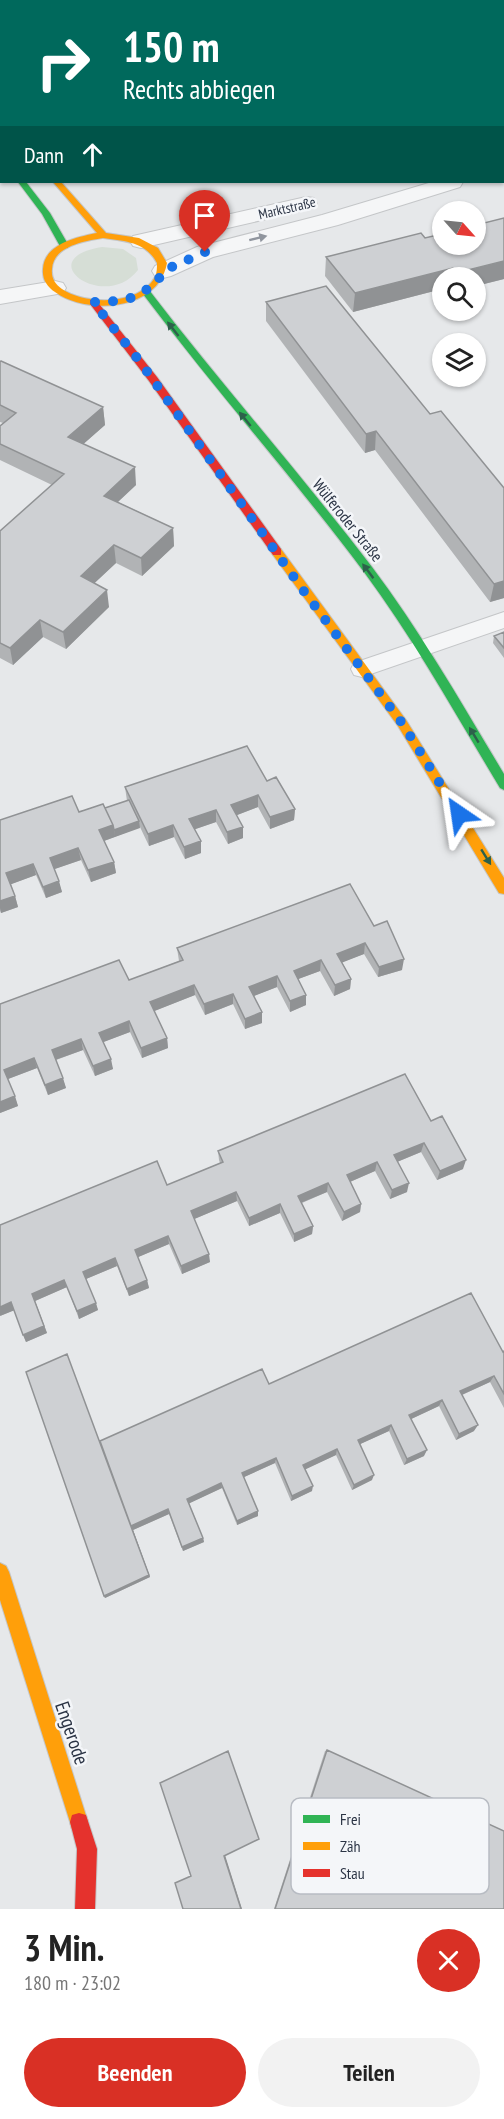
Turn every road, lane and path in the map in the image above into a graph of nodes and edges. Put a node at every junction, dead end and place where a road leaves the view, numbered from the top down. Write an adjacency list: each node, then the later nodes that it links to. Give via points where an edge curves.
1 (23, 183): 6 (street, via 46,213)
2 (58, 183): 4 (street)
3 (444, 184): 5 (street, Marktstraße, via 320,200); 8 (street, Marktstraße, one-way to 3, via 205,252 330,220)
4 (104, 235): 5 (street); 6 (street)
5 (141, 241): 8 (street, via 160,255)
6 (64, 246): 7 (street)
7 (24, 271): 9 (street, via 47,276)
8 (163, 271): 10 (street)
9 (55, 288): 11 (street); 12 (street, via 70,297)
10 (146, 292): 12 (street, via 121,301); 14 (street, Wülferoder Straße, one-way to 10, via 368,571)
11 (0, 297)
12 (93, 302): 15 (street)
13 (504, 620): 14 (lane)
14 (421, 649): 15 (lane); 16 (street, Wülferoder Straße, one-way to 14)
15 (362, 669): 17 (street, one-way to 17, via 402,723)
16 (504, 785)
17 (504, 889)
18 (0, 1572): 19 (street, Engerode, via 87,1849)
19 (85, 1909)

